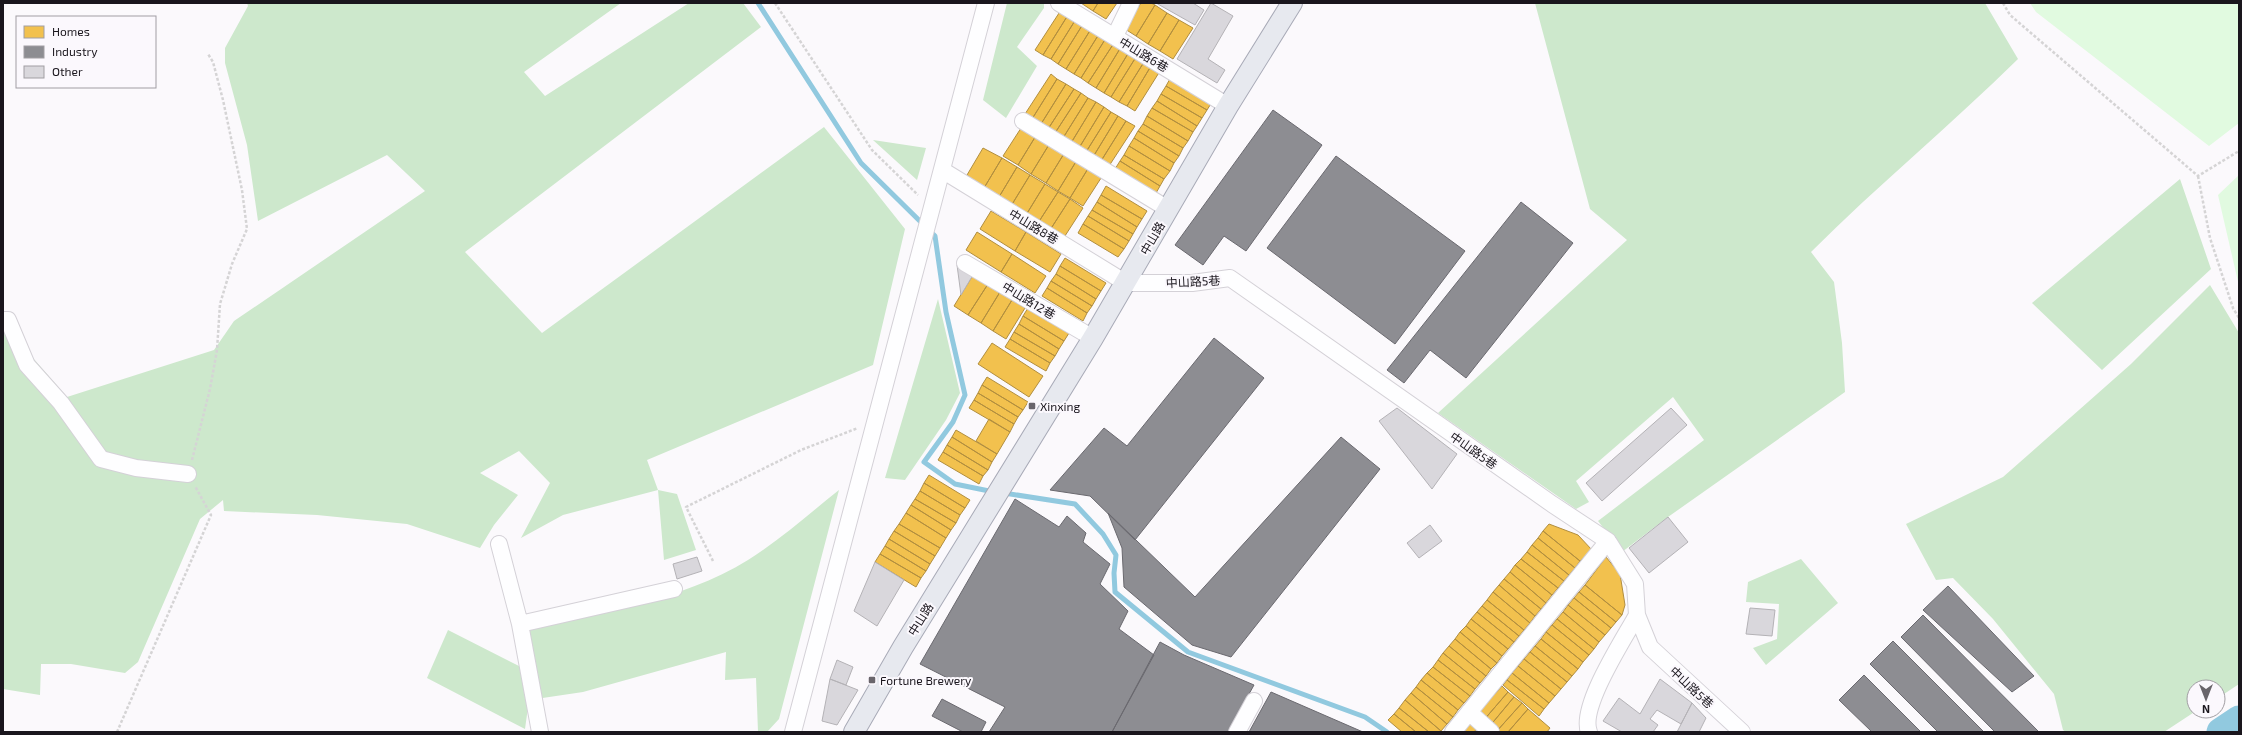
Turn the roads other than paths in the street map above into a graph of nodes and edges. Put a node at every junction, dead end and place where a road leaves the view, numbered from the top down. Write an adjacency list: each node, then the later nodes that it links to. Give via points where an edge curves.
1 (986, 3): 8 (street)
2 (1059, 3): 5 (street, 中山路6巷)
3 (1131, 3): 5 (street)
4 (1292, 3): 6 (main road, 中山路)
5 (1115, 36): 6 (street, 中山路6巷)
6 (1228, 106): 9 (main road, 中山路)
7 (1023, 121): 9 (street)
8 (942, 170): 11 (street, 中山路8巷); 23 (street)
9 (1168, 210): 11 (main road, 中山路)
10 (965, 263): 13 (street, 中山路12巷)
11 (1126, 283): 13 (main road, 中山路); 15 (street, 中山路5巷, via 1192,283 1230,278)
12 (3, 320): 14 (street, via 8,320 27,365 61,402 101,458 136,468)
13 (1093, 338): 24 (main road, 中山路, via 907,640)
14 (188, 474)
15 (1608, 542): 18 (street, 中山路5巷, via 1635,584); 21 (street)
16 (499, 544): 19 (street)
17 (674, 589): 19 (street)
18 (1637, 615): 28 (street, via 1591,702 1586,725); 29 (street, 中山路5巷, via 1650,647)
19 (520, 624): 22 (street)
20 (1254, 701): 25 (street)
21 (1469, 712): 26 (street); 27 (street)
22 (540, 732)
23 (793, 732)
24 (854, 732)
25 (1237, 732)
26 (1453, 732)
27 (1491, 732)
28 (1589, 732)
29 (1742, 732)

